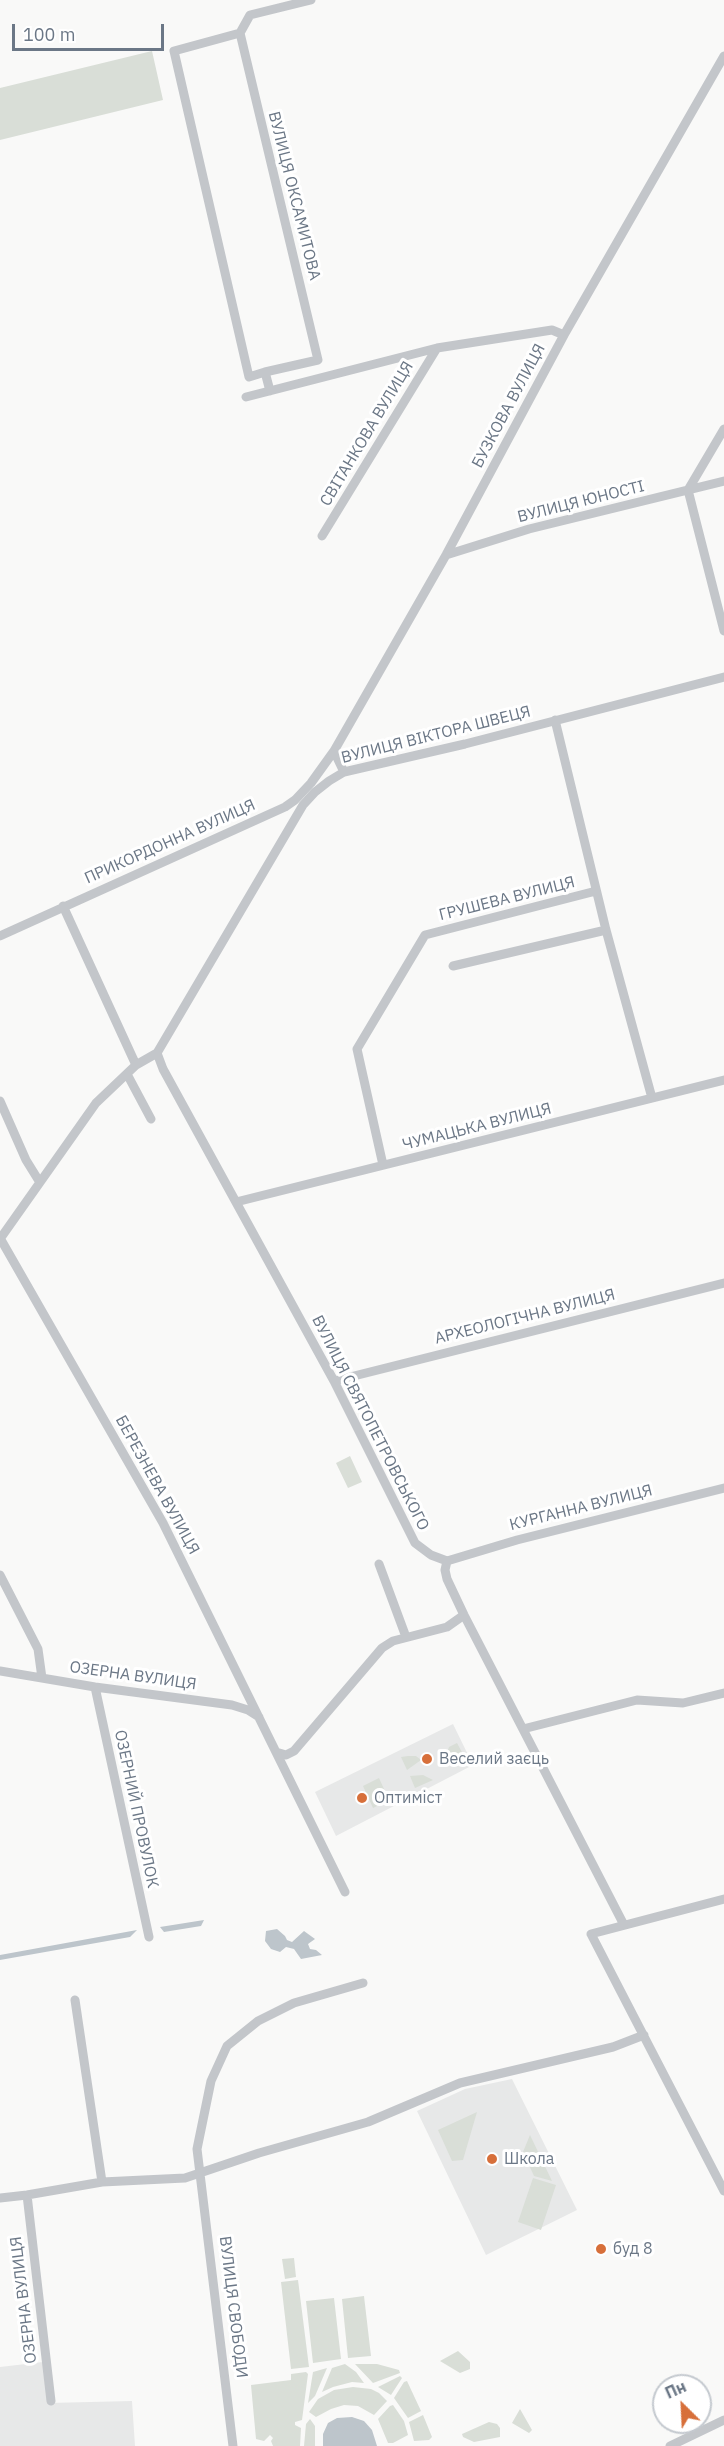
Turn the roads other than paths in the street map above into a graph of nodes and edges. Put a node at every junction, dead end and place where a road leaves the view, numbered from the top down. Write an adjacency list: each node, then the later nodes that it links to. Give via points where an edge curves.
1 (267, 0): 3 (street)
2 (311, 0): 3 (street)
3 (270, 10): 4 (street, via 250,15)
4 (240, 33): 8 (street, ВУЛИЦЯ ОКСАМИТОВА, via 318,360); 8 (street, via 174,51 249,376)
5 (724, 56): 6 (street, БУЗКОВА ВУЛИЦЯ)
6 (564, 335): 7 (street, СВІТАНКОВА ВУЛИЦЯ, via 552,330); 15 (street, БУЗКОВА ВУЛИЦЯ)
7 (437, 348): 9 (street, СВІТАНКОВА ВУЛИЦЯ); 14 (street, СВІТАНКОВА ВУЛИЦЯ)
8 (265, 372): 9 (street)
9 (270, 391): 10 (street, СВІТАНКОВА ВУЛИЦЯ)
10 (246, 397)
11 (724, 429): 13 (street)
12 (724, 481): 13 (street, ВУЛИЦЯ ЮНОСТІ)
13 (688, 490): 15 (street, ВУЛИЦЯ ЮНОСТІ, via 529,529); 16 (street)
14 (322, 536)
15 (446, 555): 19 (street, БУЗКОВА ВУЛИЦЯ)
16 (724, 632)
17 (724, 676): 18 (street, ВУЛИЦЯ ВІКТОРА ШВЕЦЯ)
18 (555, 720): 20 (street, ВУЛИЦЯ ВІКТОРА ШВЕЦЯ); 21 (street, ГРУШЕВА ВУЛИЦЯ)
19 (334, 751): 20 (street); 22 (street, ПРИКОРДОННА ВУЛИЦЯ, via 311,783 285,807)
20 (344, 772): 26 (street, ВУЛИЦЯ ВІКТОРА ШВЕЦЯ, via 303,805)
21 (596, 891): 23 (street, ГРУШЕВА ВУЛИЦЯ); 33 (street, ГРУШЕВА ВУЛИЦЯ, via 425,935 357,1049)
22 (63, 906): 24 (street, ПРИКОРДОННА ВУЛИЦЯ); 27 (street)
23 (606, 930): 25 (street); 30 (street, ГРУШЕВА ВУЛИЦЯ)
24 (0, 936)
25 (453, 966)
26 (157, 1053): 27 (street); 35 (street, ВУЛИЦЯ СВЯТОПЕТРОВСЬКОГО)
27 (136, 1065): 28 (street)
28 (127, 1074): 32 (street); 34 (street, via 96,1103)
29 (724, 1080): 30 (street, ЧУМАЦЬКА ВУЛИЦЯ)
30 (652, 1098): 33 (street, ЧУМАЦЬКА ВУЛИЦЯ)
31 (0, 1101): 34 (street)
32 (151, 1119)
33 (383, 1165): 35 (street, ЧУМАЦЬКА ВУЛИЦЯ)
34 (39, 1181): 36 (street)
35 (236, 1202): 38 (street, ВУЛИЦЯ СВЯТОПЕТРОВСЬКОГО)
36 (0, 1239): 49 (street, БЕРЕЗНЕВА ВУЛИЦЯ, via 163,1523)
37 (724, 1282): 38 (street, АРХЕОЛОГІЧНА ВУЛИЦЯ)
38 (334, 1381): 40 (street, ВУЛИЦЯ СВЯТОПЕТРОВСЬКОГО, via 415,1543)
39 (724, 1488): 40 (street, КУРГАННА ВУЛИЦЯ)
40 (447, 1561): 43 (street, via 447,1579)
41 (380, 1564): 44 (street)
42 (0, 1575): 46 (street, via 38,1649)
43 (464, 1615): 44 (street, via 447,1627); 50 (street)
44 (406, 1637): 51 (street, via 382,1648 294,1752)
45 (0, 1671): 46 (street, ОЗЕРНА ВУЛИЦЯ)
46 (42, 1678): 47 (street, ОЗЕРНА ВУЛИЦЯ)
47 (95, 1687): 49 (street, ОЗЕРНА ВУЛИЦЯ, via 232,1705); 55 (street, ОЗЕРНИЙ ПРОВУЛОК)
48 (724, 1693): 50 (street, via 683,1703 638,1700)
49 (260, 1717): 51 (street, БЕРЕЗНЕВА ВУЛИЦЯ)
50 (523, 1729): 54 (street)
51 (276, 1752): 52 (street, БЕРЕЗНЕВА ВУЛИЦЯ)
52 (345, 1892)
53 (724, 1899): 54 (street)
54 (624, 1925): 58 (street, via 591,1934)
55 (149, 1936)
56 (363, 1983): 59 (street, ВУЛИЦЯ СВОБОДИ, via 294,2003 258,2021 227,2046 211,2081 200,2128 197,2149)
57 (75, 2000): 60 (street)
58 (644, 2035): 59 (street, via 604,2049 460,2083 368,2122); 61 (street)
59 (201, 2171): 60 (street, via 185,2178); 66 (street, ВУЛИЦЯ СВОБОДИ)
60 (102, 2182): 62 (street)
61 (724, 2191)
62 (27, 2195): 63 (street); 64 (street, ОЗЕРНА ВУЛИЦЯ)
63 (0, 2198)
64 (51, 2401)
65 (724, 2420): 67 (street)
66 (233, 2446)
67 (670, 2446)

